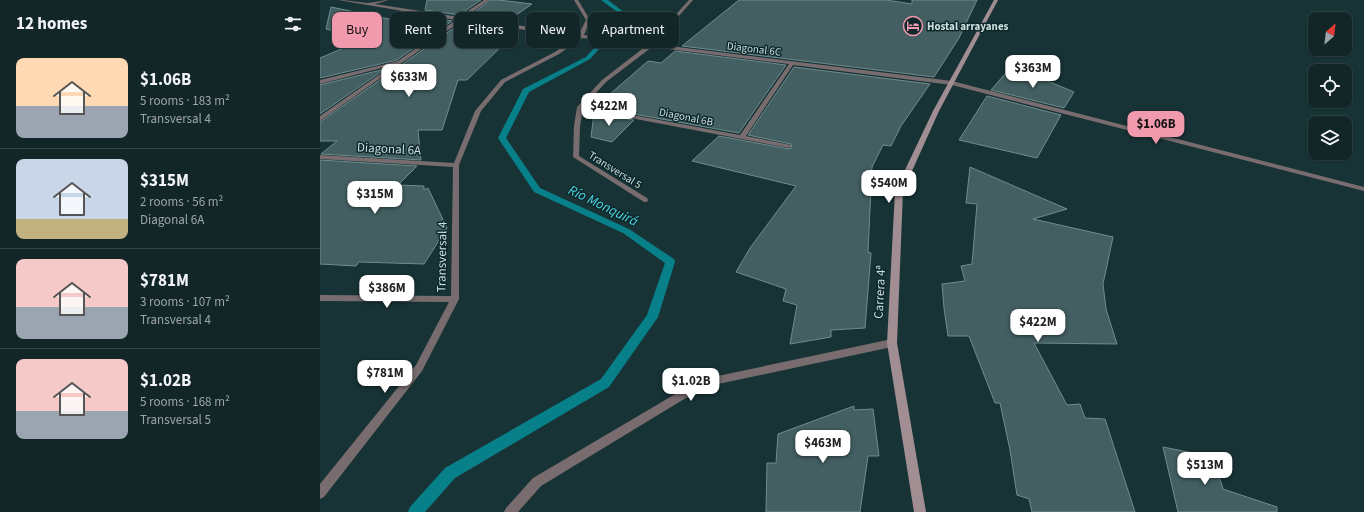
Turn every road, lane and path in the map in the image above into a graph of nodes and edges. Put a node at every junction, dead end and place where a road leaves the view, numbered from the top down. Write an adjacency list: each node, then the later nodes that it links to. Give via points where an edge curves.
1 (340, 0): 7 (street, Diagonal 6C)
2 (387, 0): 7 (street)
3 (488, 0): 8 (street)
4 (576, 0): 13 (street, via 588,20)
5 (691, 0): 9 (street)
6 (996, 0): 20 (street)
7 (366, 5): 10 (street, Diagonal 6C)
8 (470, 12)
9 (679, 13)
10 (454, 18)
11 (454, 23): 17 (street)
12 (518, 27): 13 (street, Diagonal 6C)
13 (582, 36): 14 (street, Diagonal 6C); 26 (street, Transversal 4, via 557,53 503,81 478,111)
14 (588, 37)
15 (647, 48): 21 (street, via 604,81)
16 (666, 48): 18 (street, Diagonal 6C)
17 (402, 61): 19 (street); 22 (street)
18 (792, 64): 20 (street, Diagonal 6C); 23 (street)
19 (320, 82)
20 (952, 83): 27 (street, Diagonal 6C); 31 (street, Carrera 4ª, via 936,111 899,191)
21 (580, 107): 23 (street, Diagonal 6B); 28 (street, Transversal 5, via 576,157)
22 (321, 118)
23 (741, 138): 24 (street, Diagonal 6B)
24 (789, 146)
25 (320, 157): 26 (street, Diagonal 6A)
26 (456, 165): 30 (street, Transversal 4)
27 (1364, 189)
28 (644, 200)
29 (320, 298): 30 (street)
30 (455, 299): 32 (street, Transversal 4, via 419,368)
31 (892, 343): 33 (street, via 702,383 537,482); 34 (street, Carrera 4ª)
32 (320, 493)
33 (510, 512)
34 (920, 512)

